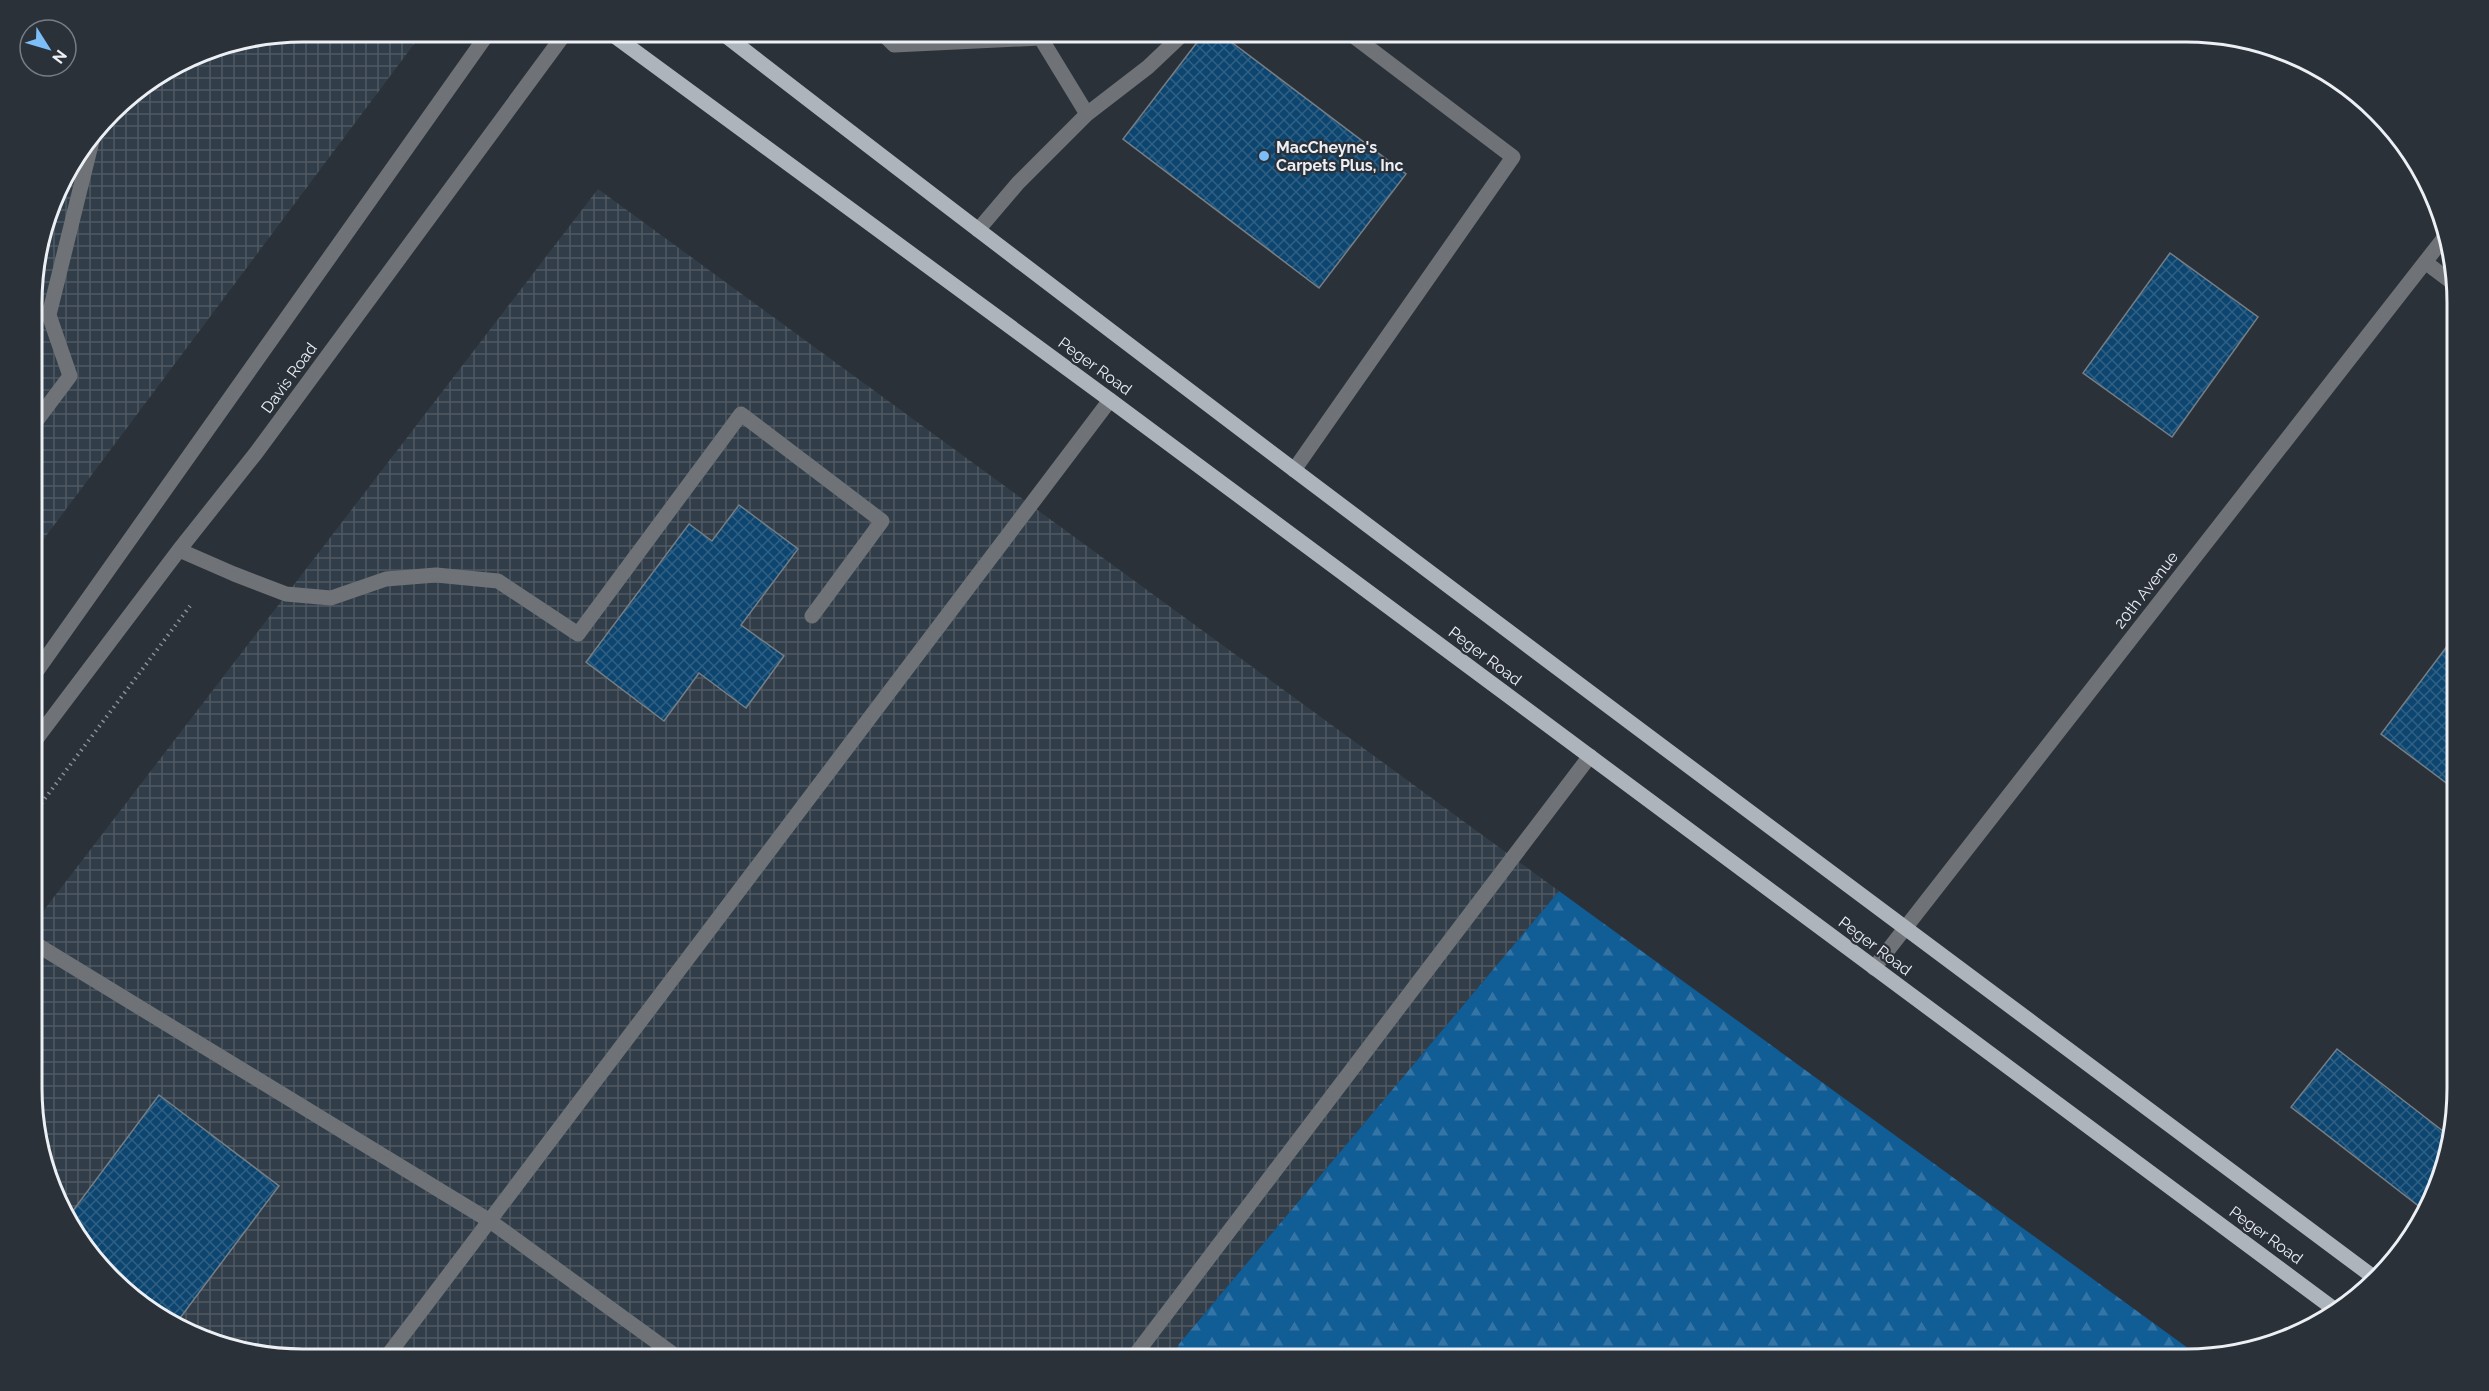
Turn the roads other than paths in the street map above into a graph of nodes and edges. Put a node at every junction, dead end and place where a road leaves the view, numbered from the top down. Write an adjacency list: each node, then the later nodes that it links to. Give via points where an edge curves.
1 (482, 42): 23 (street)
2 (559, 42): 21 (street, Davis Road, via 256,453)
3 (623, 42): 18 (main road, Peger Road)
4 (735, 42): 12 (main road, Peger Road)
5 (891, 42): 6 (street)
6 (910, 42)
7 (1043, 42): 10 (street)
8 (1174, 42): 10 (street)
9 (1361, 42): 20 (street, via 1512,157)
10 (1088, 114): 12 (street, via 1018,183)
11 (88, 156): 16 (street)
12 (978, 230): 20 (main road, Peger Road)
13 (2440, 243): 14 (street, 20th Avenue)
14 (2425, 262): 15 (street); 26 (street, 20th Avenue)
15 (2445, 277)
16 (42, 310)
17 (42, 315): 19 (street, via 70,376)
18 (1110, 400): 25 (main road, Peger Road); 29 (street)
19 (42, 413)
20 (1294, 470): 26 (main road, Peger Road)
21 (179, 550): 22 (street, via 286,594 331,598 386,579 436,575 498,581 578,634 741,414 882,521); 24 (street, Davis Road)
22 (812, 616)
23 (42, 664)
24 (42, 731)
25 (1590, 756): 28 (main road, Peger Road); 34 (street)
26 (1905, 927): 28 (street, 20th Avenue); 30 (main road, Peger Road)
27 (42, 948): 29 (street)
28 (1874, 968): 31 (main road, Peger Road)
29 (490, 1221): 32 (street); 33 (street)
30 (2369, 1273)
31 (2330, 1306)
32 (393, 1349)
33 (666, 1349)
34 (1140, 1349)

